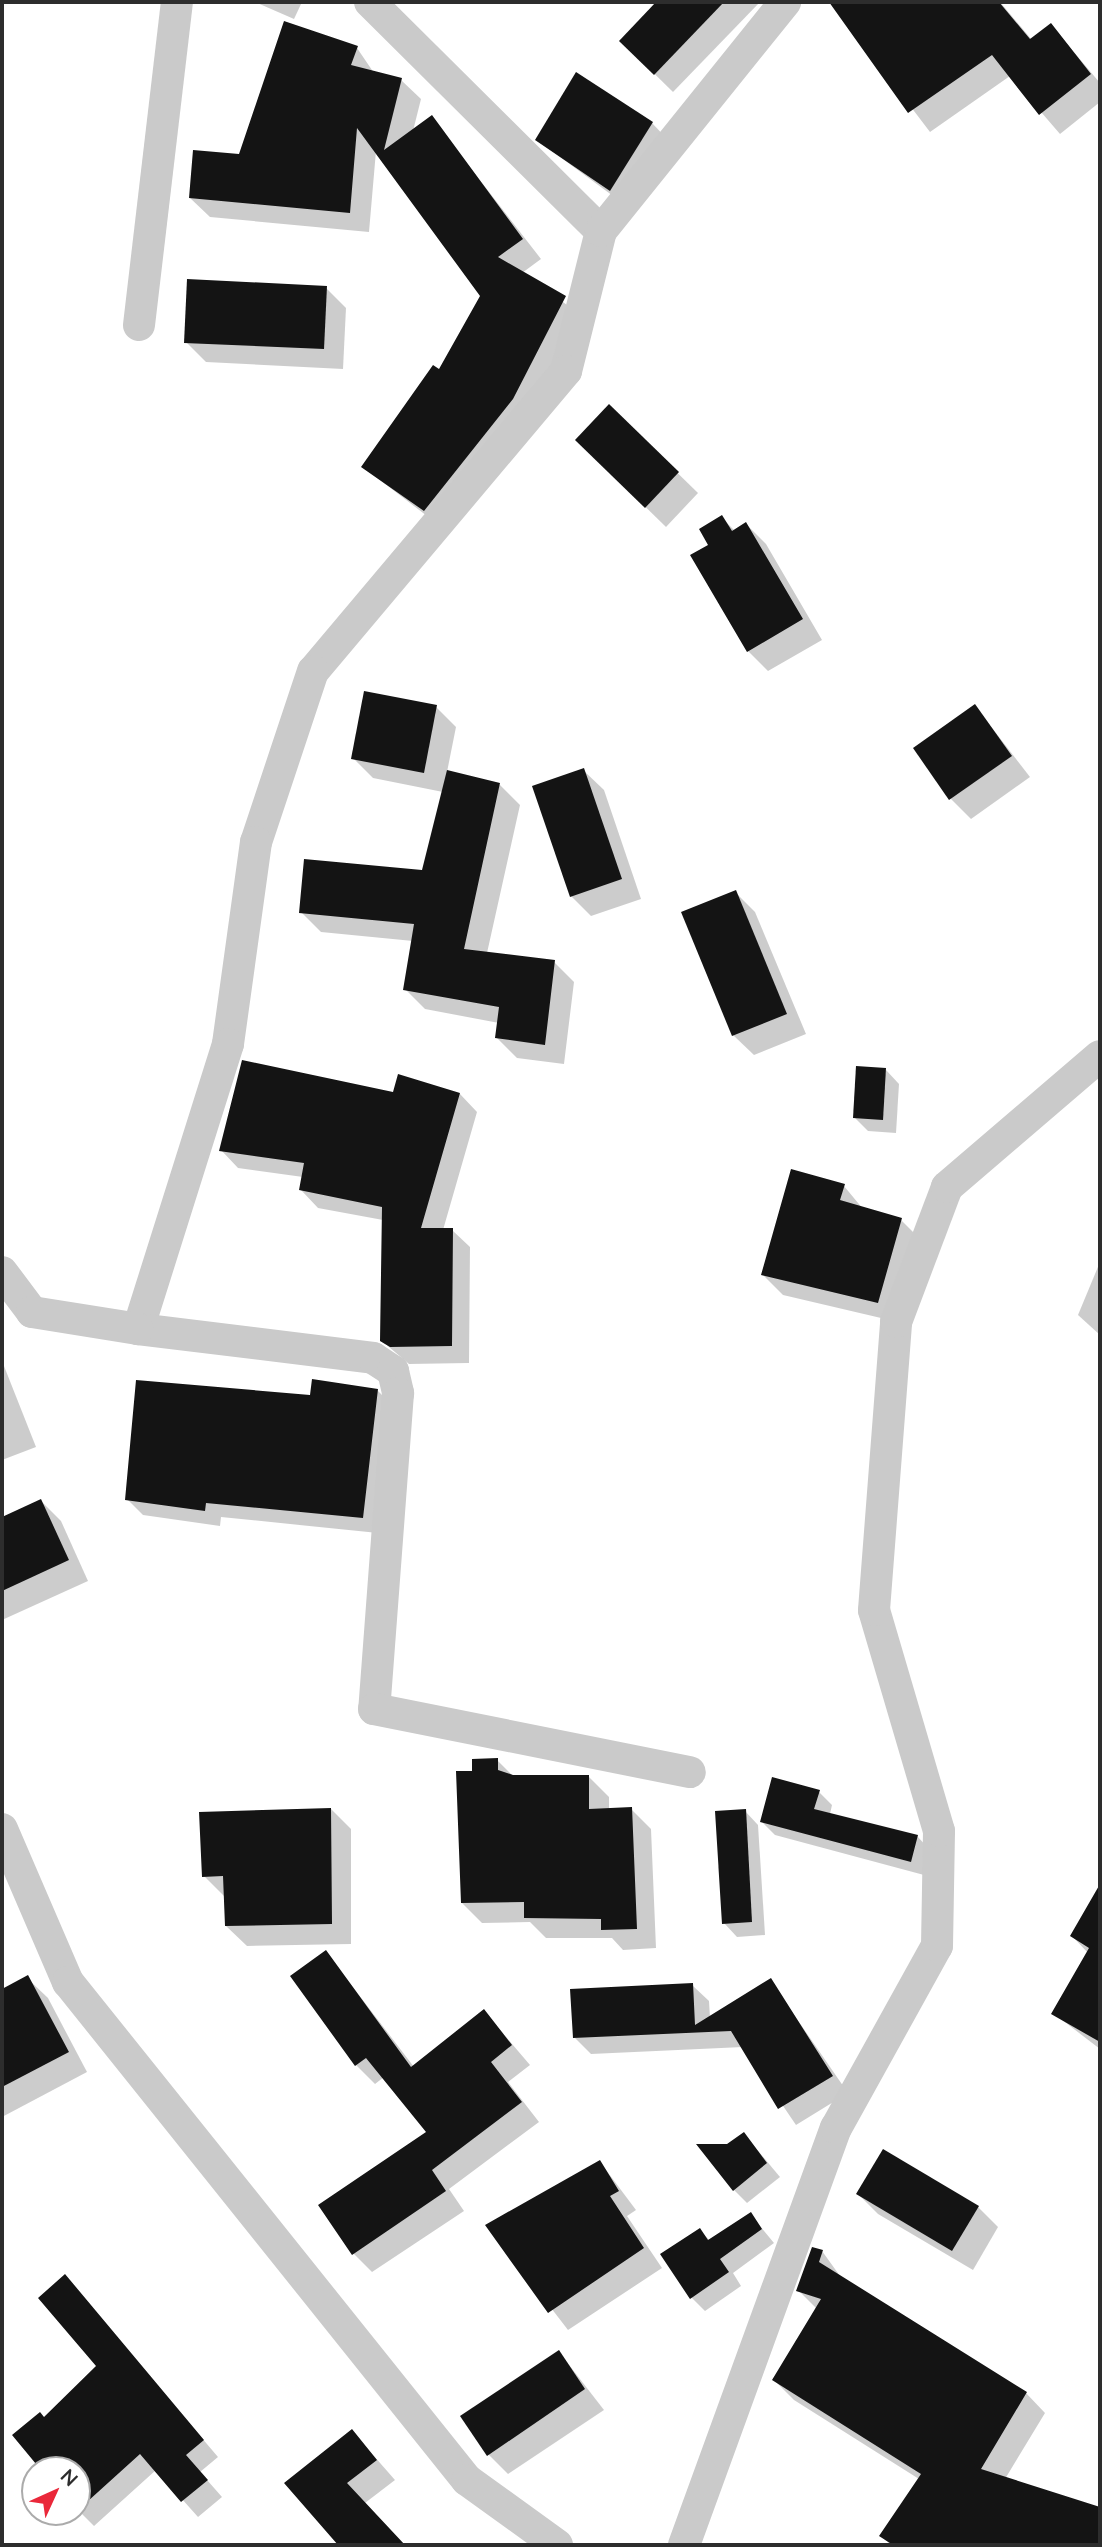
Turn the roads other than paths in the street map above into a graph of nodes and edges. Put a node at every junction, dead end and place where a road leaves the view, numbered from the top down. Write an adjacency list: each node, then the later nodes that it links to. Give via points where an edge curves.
1 (177, 2): 5 (street)
2 (370, 2): 4 (street)
3 (785, 2): 4 (street)
4 (601, 231): 8 (street, via 566,371 313,671 256,842 228,1044)
5 (139, 325)
6 (1100, 1056): 12 (street, via 947,1187 896,1322 874,1610 939,1831 937,1946 836,2128)
7 (2, 1272): 8 (street, via 32,1312)
8 (138, 1329): 9 (street, via 373,1358 393,1371 398,1393 374,1709)
9 (690, 1772)
10 (2, 1829): 11 (street, via 68,1982 467,2480)
11 (557, 2545)
12 (684, 2545)

